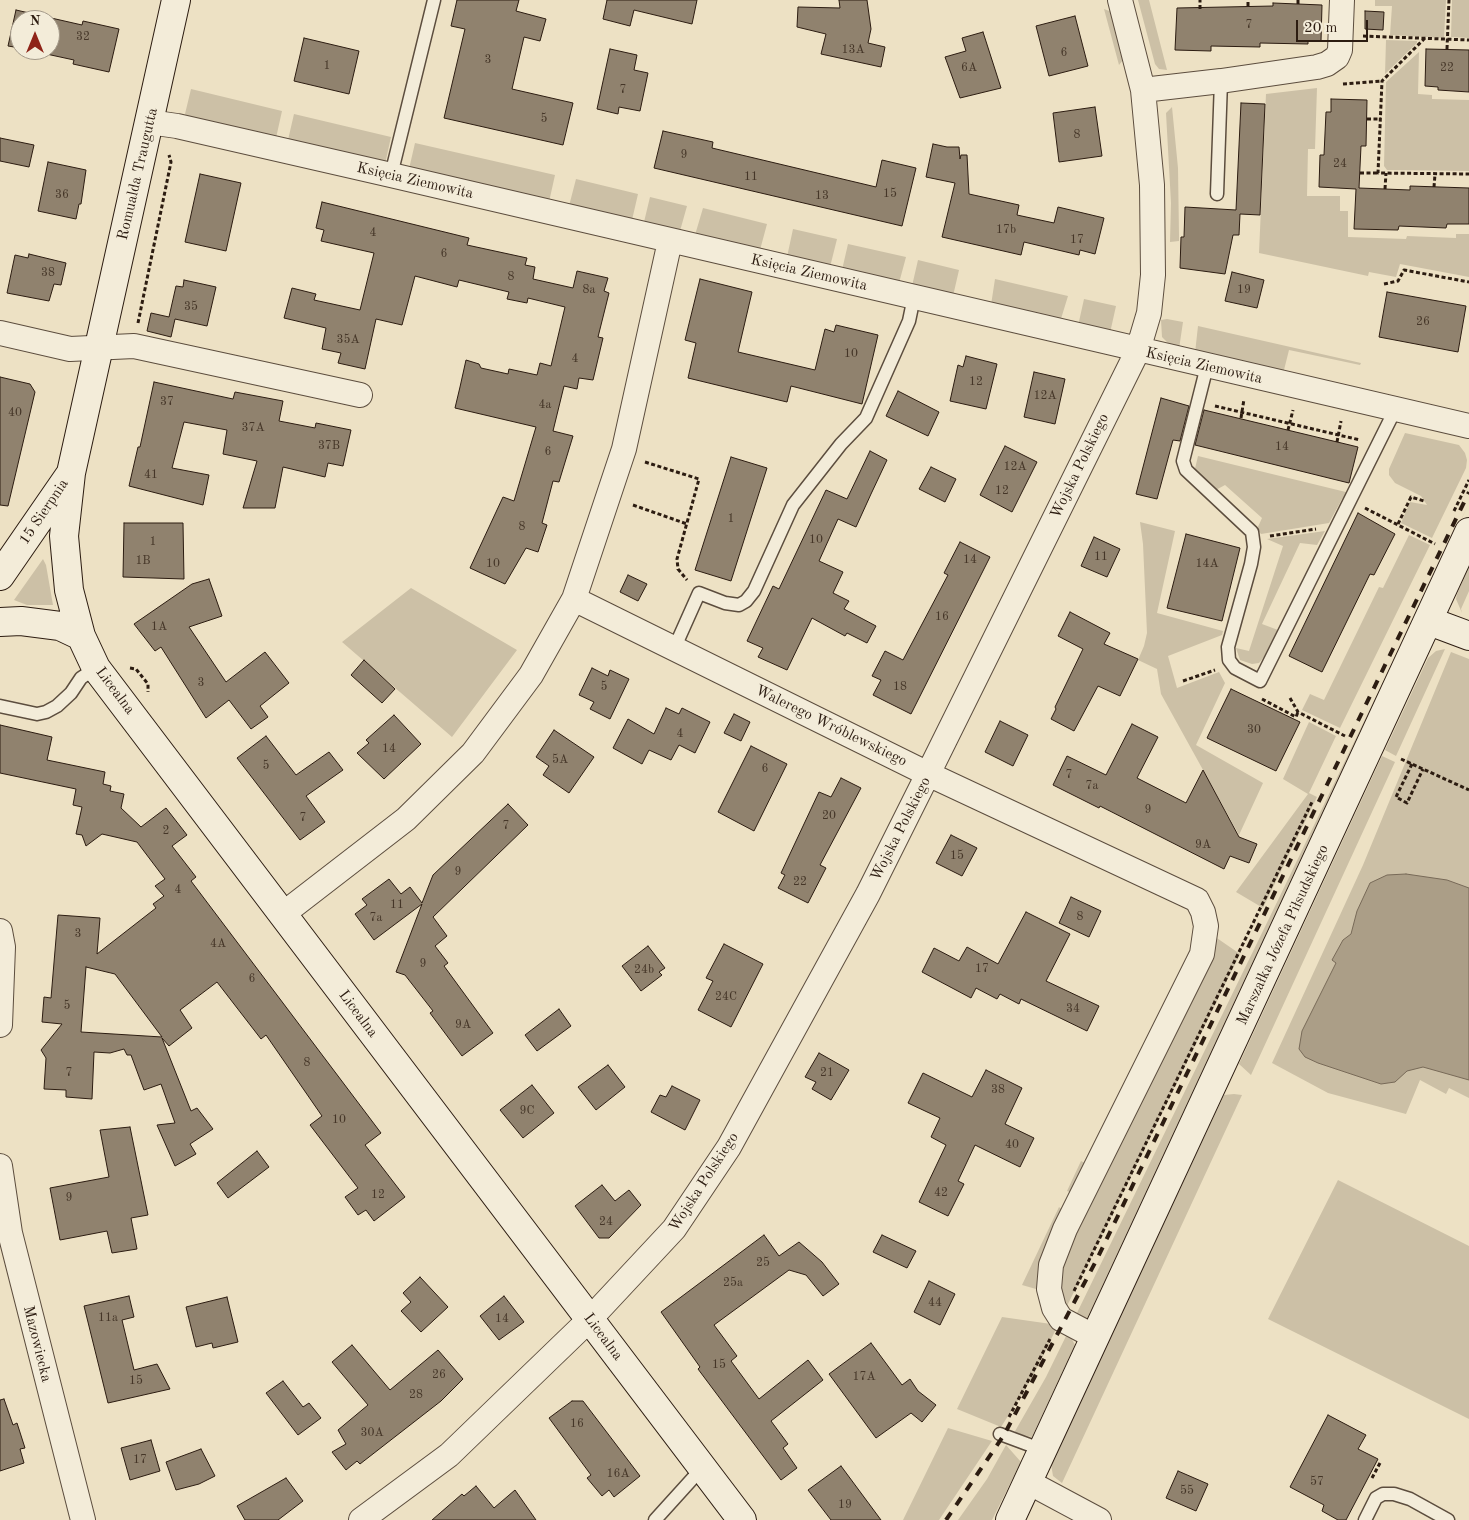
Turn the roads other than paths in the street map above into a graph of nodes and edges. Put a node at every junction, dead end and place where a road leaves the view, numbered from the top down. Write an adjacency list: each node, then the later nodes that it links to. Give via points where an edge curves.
1 (176, 0): 7 (street, Romualda Traugutta)
2 (434, 0): 8 (lane)
3 (1120, 0): 6 (street, Wojska Polskiego)
4 (1342, 0): 5 (street, via 1340,50 1337,57 1327,64)
5 (1220, 81): 6 (street); 9 (lane)
6 (1144, 90): 14 (street, Wojska Polskiego, via 1152,185 1153,275 1149,313)
7 (149, 122): 8 (street, Księcia Ziemowita); 13 (street, Romualda Traugutta)
8 (391, 175): 10 (street, Księcia Ziemowita)
9 (1217, 194)
10 (670, 242): 11 (street, Księcia Ziemowita); 22 (street, via 624,450)
11 (914, 297): 14 (street, Księcia Ziemowita); 27 (lane, via 909,321 866,418 793,505 754,591 739,605 725,604 699,593)
12 (0, 333): 13 (street, via 70,349)
13 (100, 347): 16 (street, via 134,346); 19 (street, Romualda Traugutta)
14 (1138, 350): 15 (street, Księcia Ziemowita); 30 (street, Wojska Polskiego)
15 (1207, 366): 17 (street, Księcia Ziemowita); 17 (lane, via 1183,461 1186,470 1246,526 1254,539 1251,564 1228,647 1229,660 1235,668 1260,681)
16 (360, 396)
17 (1396, 410): 18 (street, Księcia Ziemowita)
18 (1469, 426)
19 (71, 473): 21 (street, 15 Sierpnia); 25 (street, Licealna, via 64,536 69,590)
20 (1461, 522): 23 (street, Marszałka Józefa Piłsudskiego)
21 (0, 576)
22 (574, 599): 27 (street, Walerego Wróblewskiego); 31 (street, via 531,675 473,752 406,819)
23 (1429, 621): 26 (street); 36 (street, Marszałka Józefa Piłsudskiego)
24 (0, 622): 25 (street, via 60,626)
25 (81, 636): 28 (street, Licealna)
26 (1469, 636)
27 (674, 648): 30 (street, Walerego Wróblewskiego)
28 (96, 668): 29 (lane, via 81,678 57,706 46,712 37,714); 31 (street, Licealna)
29 (0, 706)
30 (928, 774): 35 (street, Wojska Polskiego, via 868,894 729,1147 674,1230); 36 (street, Walerego Wróblewskiego, via 1197,900 1203,912 1206,926 1202,954 1065,1229 1051,1265 1049,1289 1054,1308 1061,1319)
31 (283, 914): 35 (street, Licealna)
32 (0, 931): 33 (street, via 3,947)
33 (0, 1025)
34 (0, 1166): 41 (street, Mazowiecka, via 12,1242)
35 (590, 1319): 39 (street, Licealna); 42 (street, Wojska Polskiego, via 449,1454)
36 (1094, 1337): 38 (street, Marszałka Józefa Piłsudskiego)
37 (1000, 1434): 38 (lane)
38 (1043, 1450): 40 (street, Marszałka Józefa Piłsudskiego)
39 (703, 1467): 43 (lane); 44 (street, Licealna)
40 (1028, 1482): 45 (street, Marszałka Józefa Piłsudskiego); 46 (street)
41 (83, 1520)
42 (361, 1520)
43 (655, 1520)
44 (742, 1520)
45 (1010, 1520)
46 (1099, 1520)
47 (1365, 1520): 48 (lane, via 1376,1498 1383,1494 1410,1499)
48 (1448, 1520)

